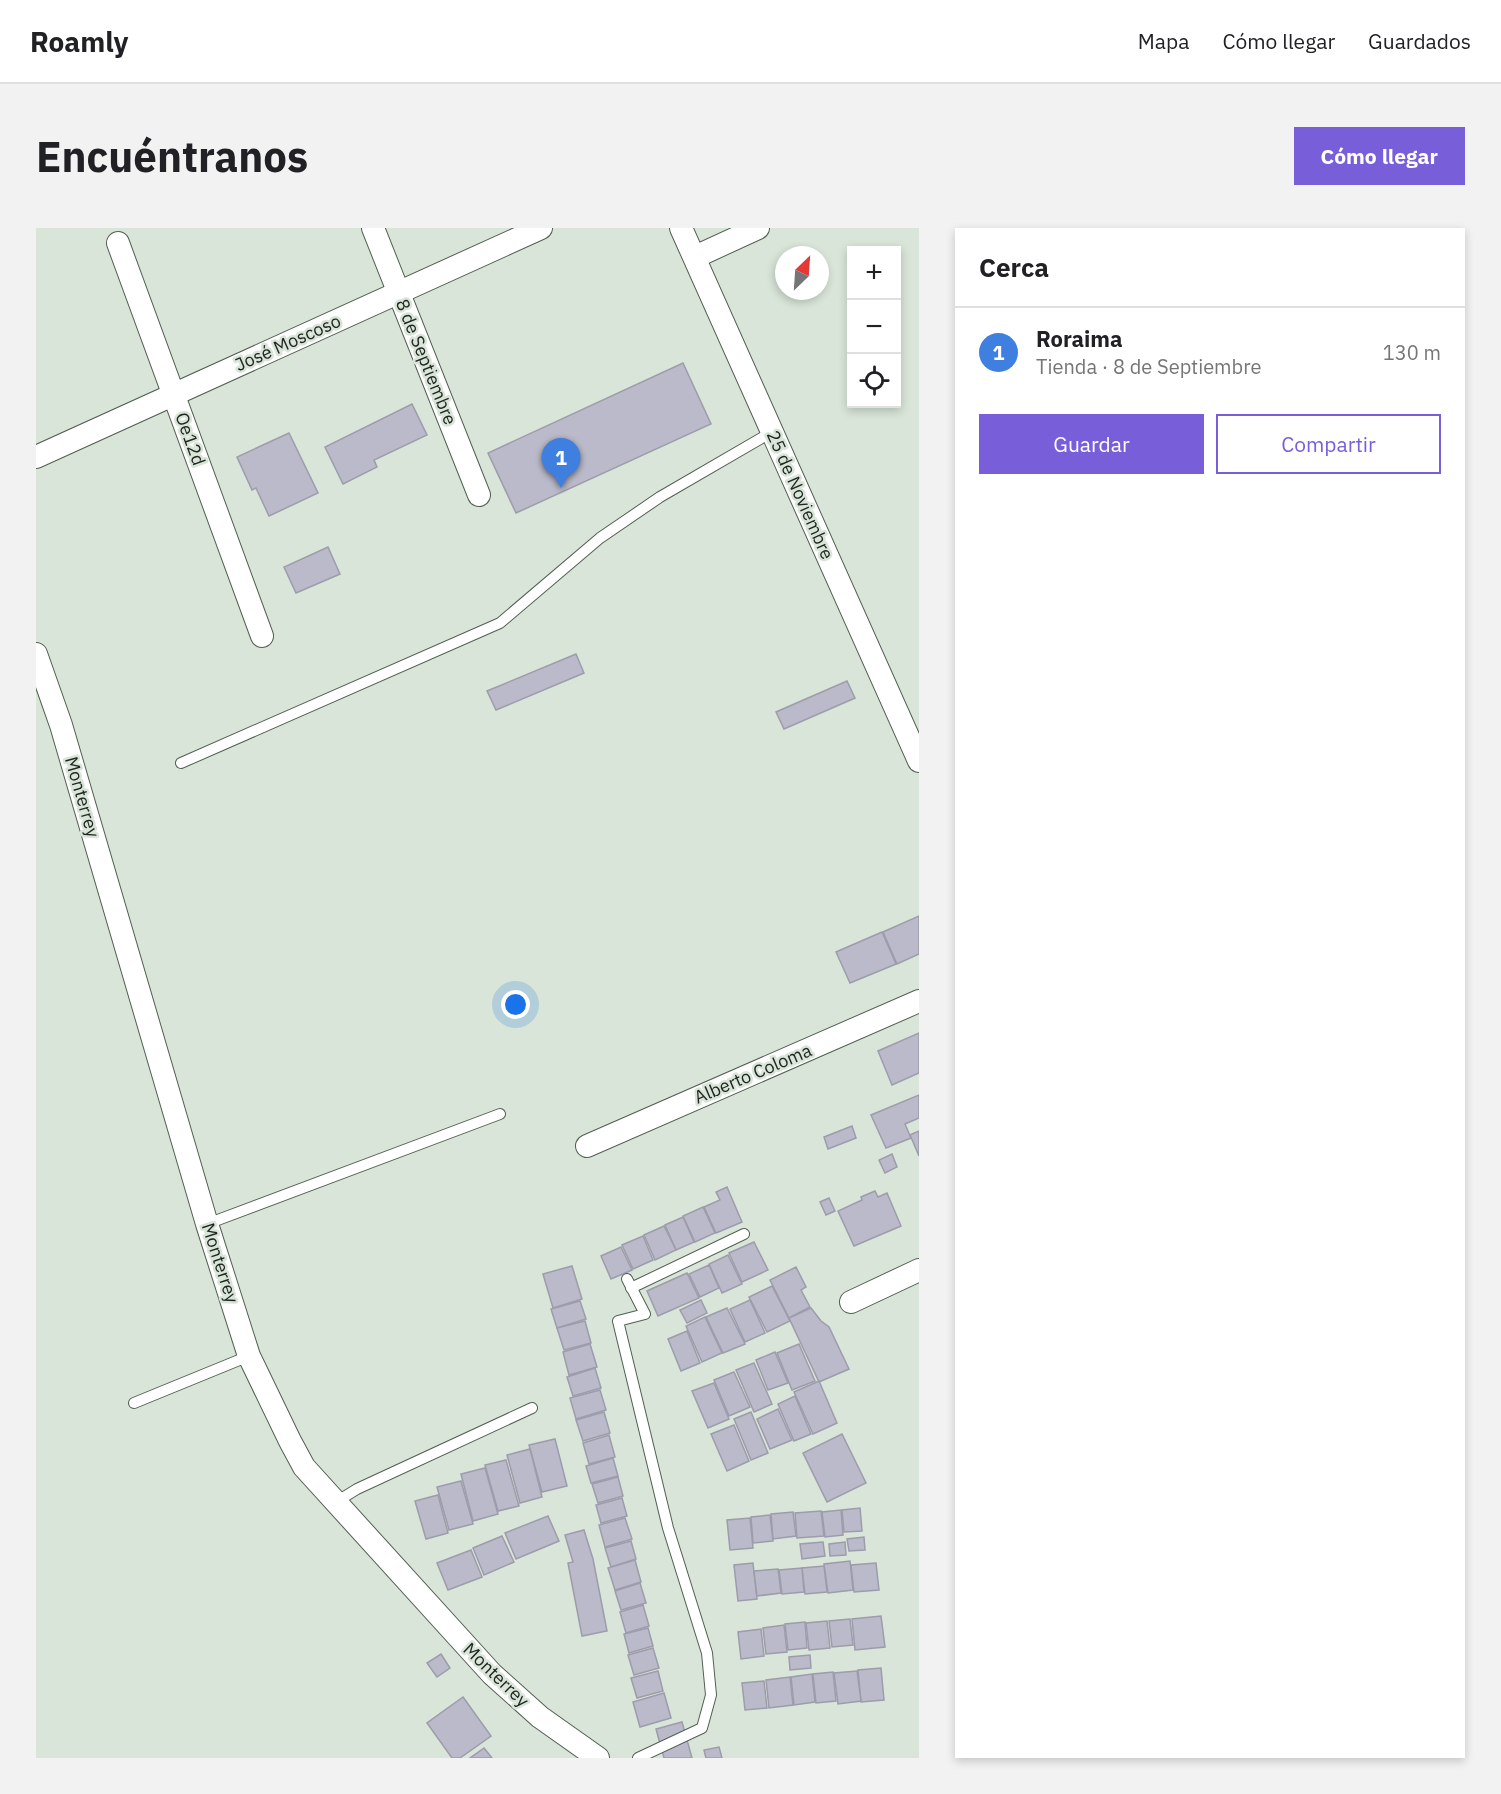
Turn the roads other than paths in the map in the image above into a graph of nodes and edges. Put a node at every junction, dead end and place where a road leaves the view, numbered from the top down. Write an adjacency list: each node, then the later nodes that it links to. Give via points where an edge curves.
1 (373, 228): 7 (street, 8 de Septiembre)
2 (541, 228): 7 (street, José Moscoso)
3 (681, 228): 6 (street, 25 de Noviembre)
4 (758, 228): 6 (street)
5 (118, 243): 8 (street, Oe12d)
6 (695, 257): 9 (street, 25 de Noviembre)
7 (399, 293): 8 (street, José Moscoso); 11 (street, 8 de Septiembre)
8 (174, 395): 10 (street, José Moscoso); 12 (street, Oe12d)
9 (771, 432): 14 (street, 25 de Noviembre); 15 (lane, via 660,497 600,538 500,623)
10 (36, 457)
11 (479, 495)
12 (262, 636)
13 (36, 654): 19 (street, Monterrey, via 61,725)
14 (919, 761)
15 (181, 763)
16 (919, 1001): 18 (street, Alberto Coloma)
17 (500, 1114): 19 (lane)
18 (587, 1146)
19 (207, 1224): 23 (street, Monterrey)
20 (744, 1234): 28 (lane, via 629,1284 645,1314 618,1321 668,1528 707,1653 711,1695 702,1728)
21 (919, 1270): 22 (street)
22 (851, 1302)
23 (249, 1356): 24 (lane); 26 (street, Monterrey, via 304,1467)
24 (134, 1403)
25 (532, 1408): 26 (lane)
26 (336, 1502): 27 (street, Monterrey, via 492,1674 540,1717)
27 (598, 1758)
28 (638, 1758)

